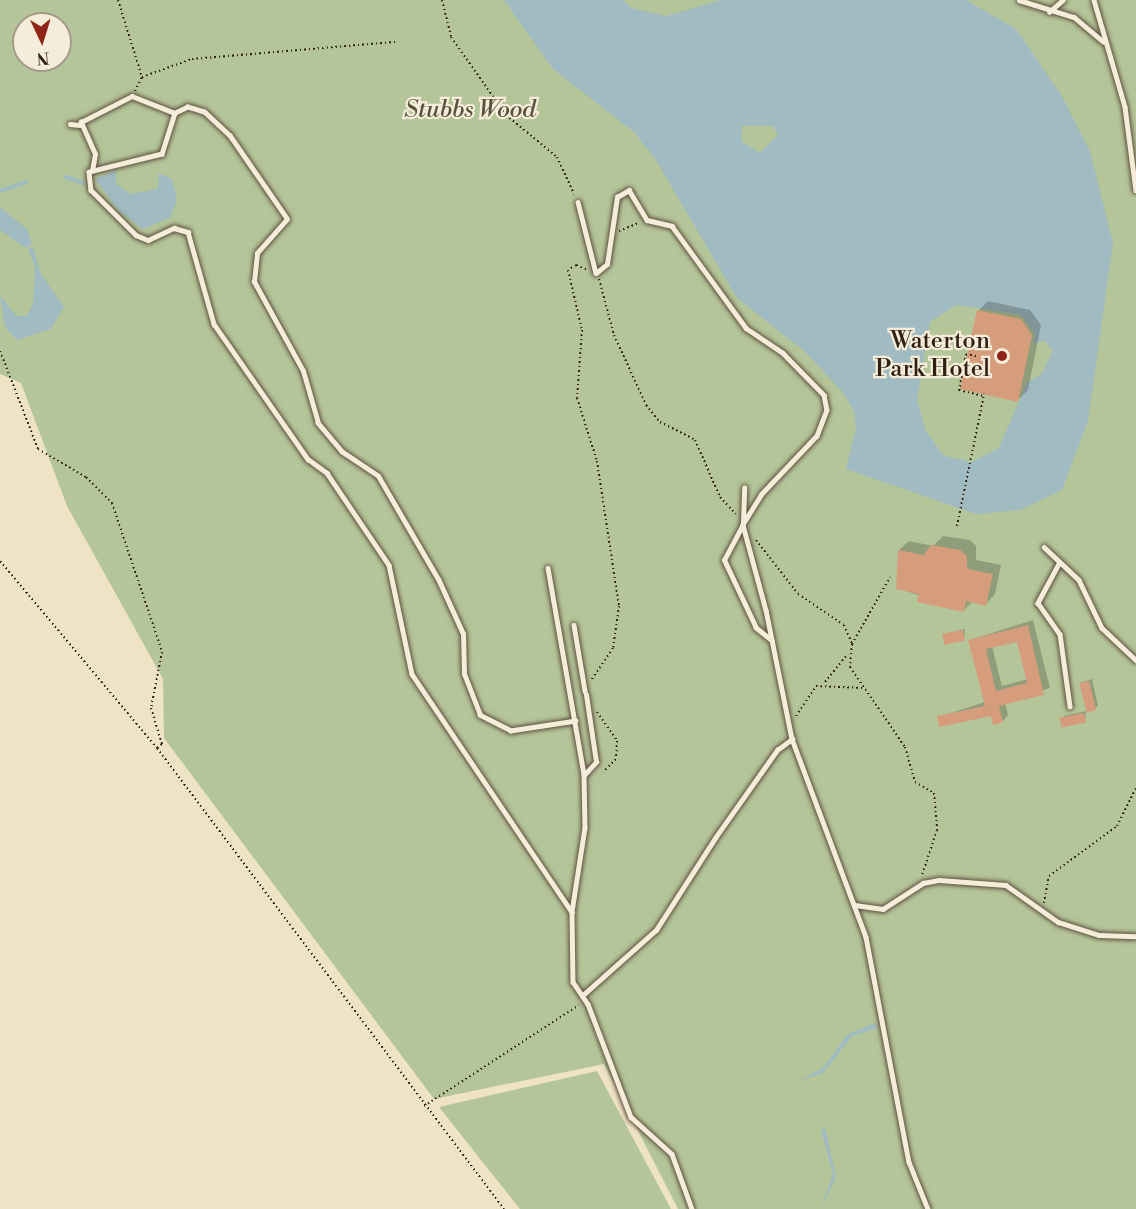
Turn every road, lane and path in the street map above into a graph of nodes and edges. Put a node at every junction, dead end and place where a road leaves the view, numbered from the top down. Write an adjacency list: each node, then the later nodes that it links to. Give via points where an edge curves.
1 (118, 0): 9 (path)
2 (442, 0): 16 (path, via 451,37 506,115 557,157)
3 (1019, 0): 6 (lane)
4 (1063, 0): 6 (lane)
5 (1095, 0): 8 (lane)
6 (1048, 13): 8 (lane, via 1074,16)
7 (396, 42): 9 (path, via 192,58)
8 (1104, 44): 15 (lane, via 1125,107)
9 (142, 77): 10 (path)
10 (132, 96): 11 (lane); 13 (lane)
11 (175, 113): 14 (lane, via 162,154); 39 (lane, via 198,108 230,136 287,219 257,252 254,282 303,371 318,423 342,452 378,476 439,581 464,634 464,674 480,715 511,731)
12 (70, 124): 13 (lane)
13 (80, 125): 14 (lane, via 96,154)
14 (92, 171): 48 (lane, via 87,179 91,190 136,236 148,240 174,228 188,232 214,324 308,459 327,473 388,565 418,686)
15 (1136, 190)
16 (578, 202): 19 (lane)
17 (647, 220): 18 (path); 18 (lane, via 629,190 622,189); 23 (lane, via 672,226 740,321 804,372 828,405 817,436 762,494)
18 (614, 232): 19 (lane, via 604,270)
19 (596, 273): 23 (path, via 614,335 646,405 660,422 695,440 720,497); 37 (path, via 576,265 568,270 582,336 576,362 577,398 597,461 619,606 613,648)
20 (0, 351): 42 (path, via 38,449 86,477 112,503 162,652 151,708 162,744)
21 (976, 356): 24 (path, via 966,354 959,390 984,395)
22 (744, 488): 23 (lane)
23 (743, 525): 31 (lane); 31 (lane, via 724,560 756,628); 32 (path, via 798,594 841,621)
24 (957, 526)
25 (1044, 548): 27 (lane)
26 (0, 561): 42 (path)
27 (1060, 562): 34 (lane, via 1080,580 1102,628); 38 (lane, via 1038,603 1060,634)
28 (548, 568): 39 (lane)
29 (890, 577): 32 (path)
30 (573, 625): 37 (lane)
31 (772, 641): 40 (lane)
32 (852, 644): 33 (path)
33 (848, 654): 35 (path); 36 (path)
34 (1136, 660)
35 (825, 683): 36 (path); 40 (path, via 810,691)
36 (863, 688): 46 (path, via 905,747 915,782 934,793 937,830)
37 (585, 693): 43 (path, via 617,741 616,759); 44 (lane, via 596,762)
38 (1070, 706)
39 (576, 722): 44 (lane)
40 (789, 727): 41 (lane)
41 (792, 739): 47 (lane); 51 (lane, via 777,750 656,930)
42 (157, 748): 52 (path)
43 (603, 772)
44 (584, 775): 48 (lane, via 585,828)
45 (1136, 788): 49 (path, via 1117,826 1049,876)
46 (923, 883): 47 (lane, via 883,909); 49 (lane, via 1006,885)
47 (855, 905): 55 (lane, via 909,1162)
48 (572, 912): 51 (lane, via 571,976)
49 (1042, 913): 50 (lane, via 1099,935)
50 (1136, 936)
51 (584, 997): 52 (path); 54 (lane, via 631,1117 672,1154)
52 (424, 1106): 53 (path)
53 (504, 1209)
54 (692, 1209)
55 (928, 1209)

